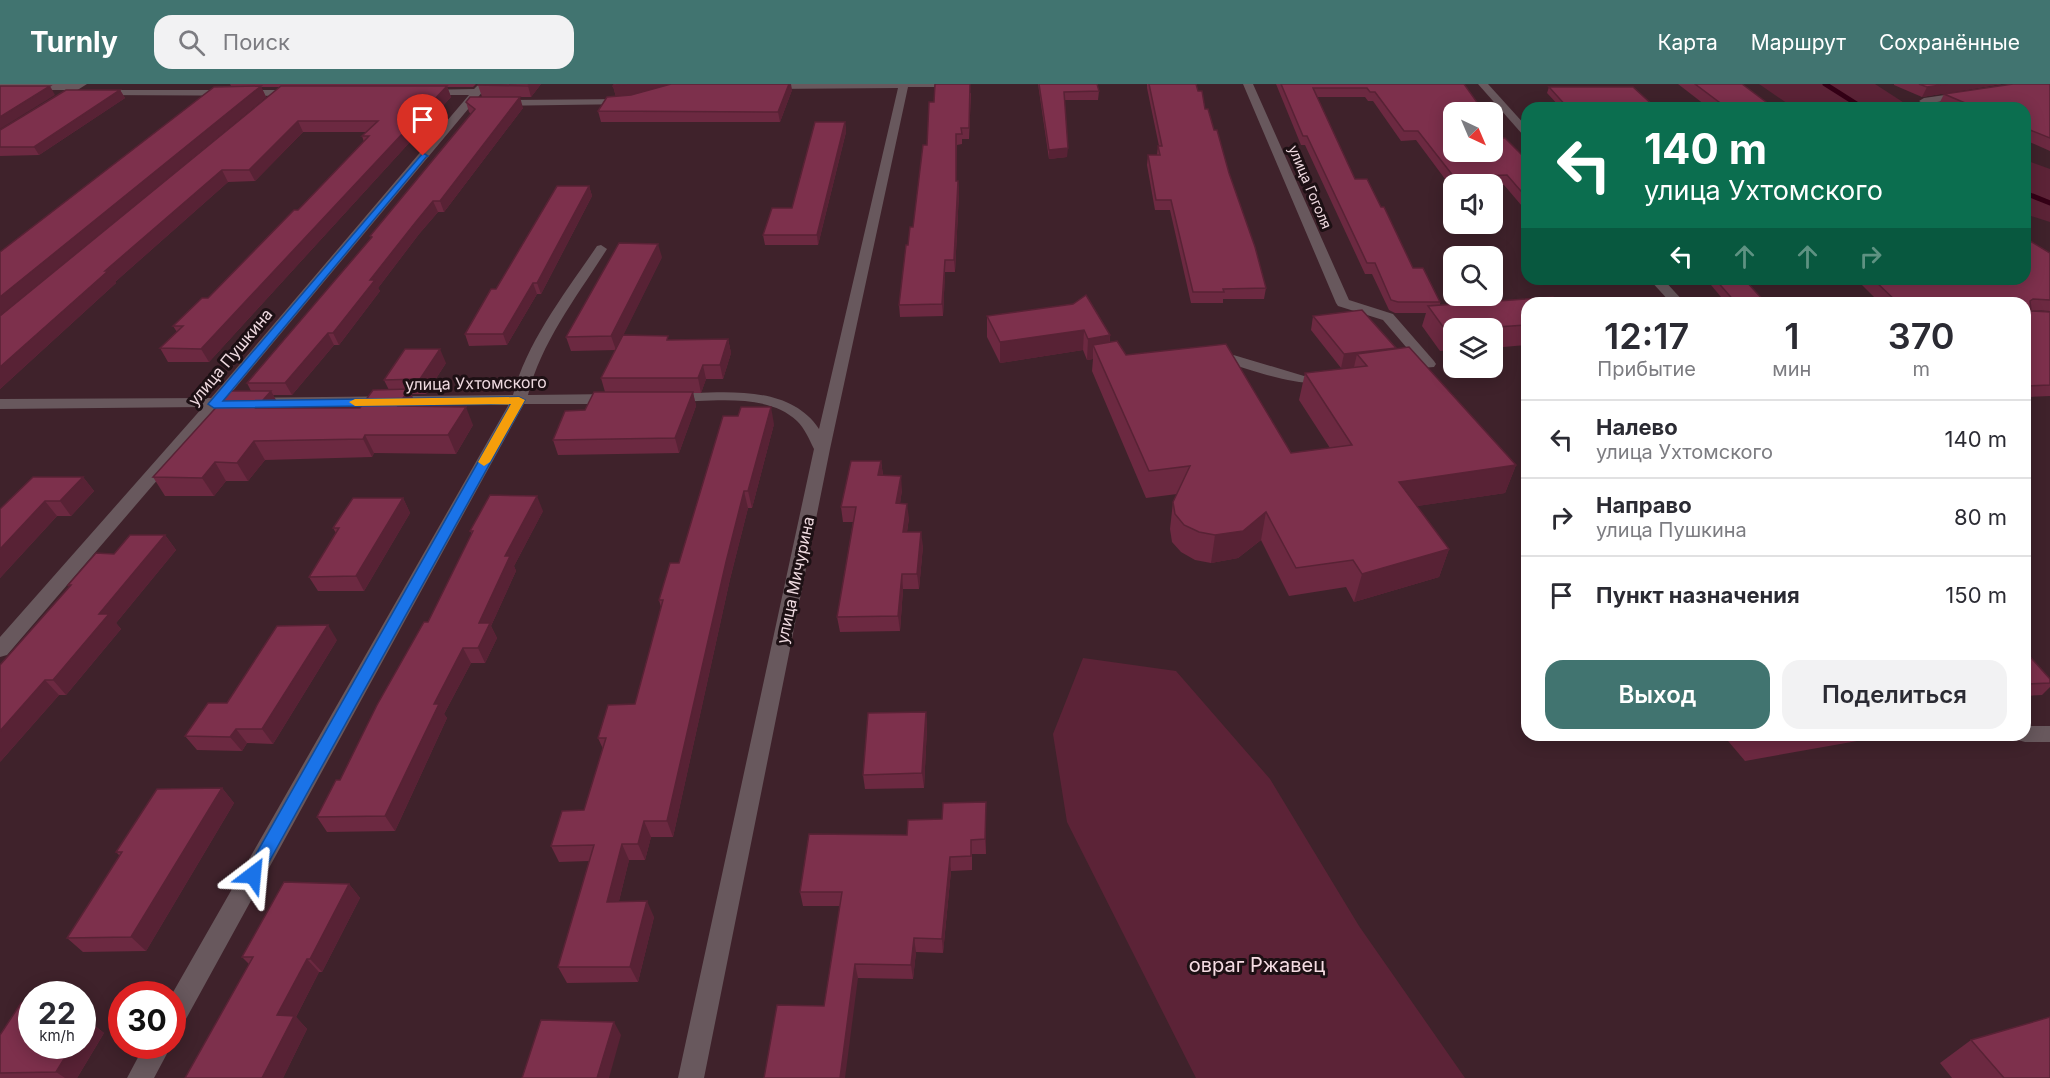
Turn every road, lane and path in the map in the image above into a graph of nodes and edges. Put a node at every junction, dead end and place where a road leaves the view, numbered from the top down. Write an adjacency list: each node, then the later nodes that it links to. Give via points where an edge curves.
1 (293, 84): 10 (street)
2 (904, 84): 3 (street); 7 (street); 31 (street, улица Мичурина)
3 (955, 84)
4 (1248, 84): 24 (street, улица Гоголя, via 1343,303 1388,317 1428,364)
5 (1483, 84): 19 (street)
6 (80, 85): 8 (street); 9 (street)
7 (753, 86)
8 (0, 87)
9 (68, 93): 10 (street); 18 (street)
10 (281, 93): 11 (street); 17 (street)
11 (304, 93)
12 (408, 93): 14 (street)
13 (1982, 93): 16 (street)
14 (479, 97): 15 (street, via 599,103); 30 (street, улица Пушкина)
15 (640, 99)
16 (1924, 101)
17 (263, 109)
18 (39, 112)
19 (1521, 126)
20 (601, 249): 28 (street, via 531,366)
21 (1662, 285): 22 (street)
22 (1672, 297)
23 (1195, 351): 25 (street, via 1217,353 1303,380)
24 (1383, 370)
25 (1337, 375)
26 (624, 399): 28 (street, улица Ухтомского)
27 (659, 399): 31 (street, via 729,398 779,406 800,415)
28 (519, 400): 30 (street, улица Ухтомского); 35 (street)
29 (0, 404): 30 (street, улица Ухтомского)
30 (214, 404): 32 (street, улица Пушкина)
31 (822, 449): 38 (street, улица Мичурина)
32 (0, 650)
33 (2031, 734): 34 (street)
34 (2050, 734)
35 (186, 994)
36 (151, 1059): 37 (street)
37 (140, 1078)
38 (690, 1078)

